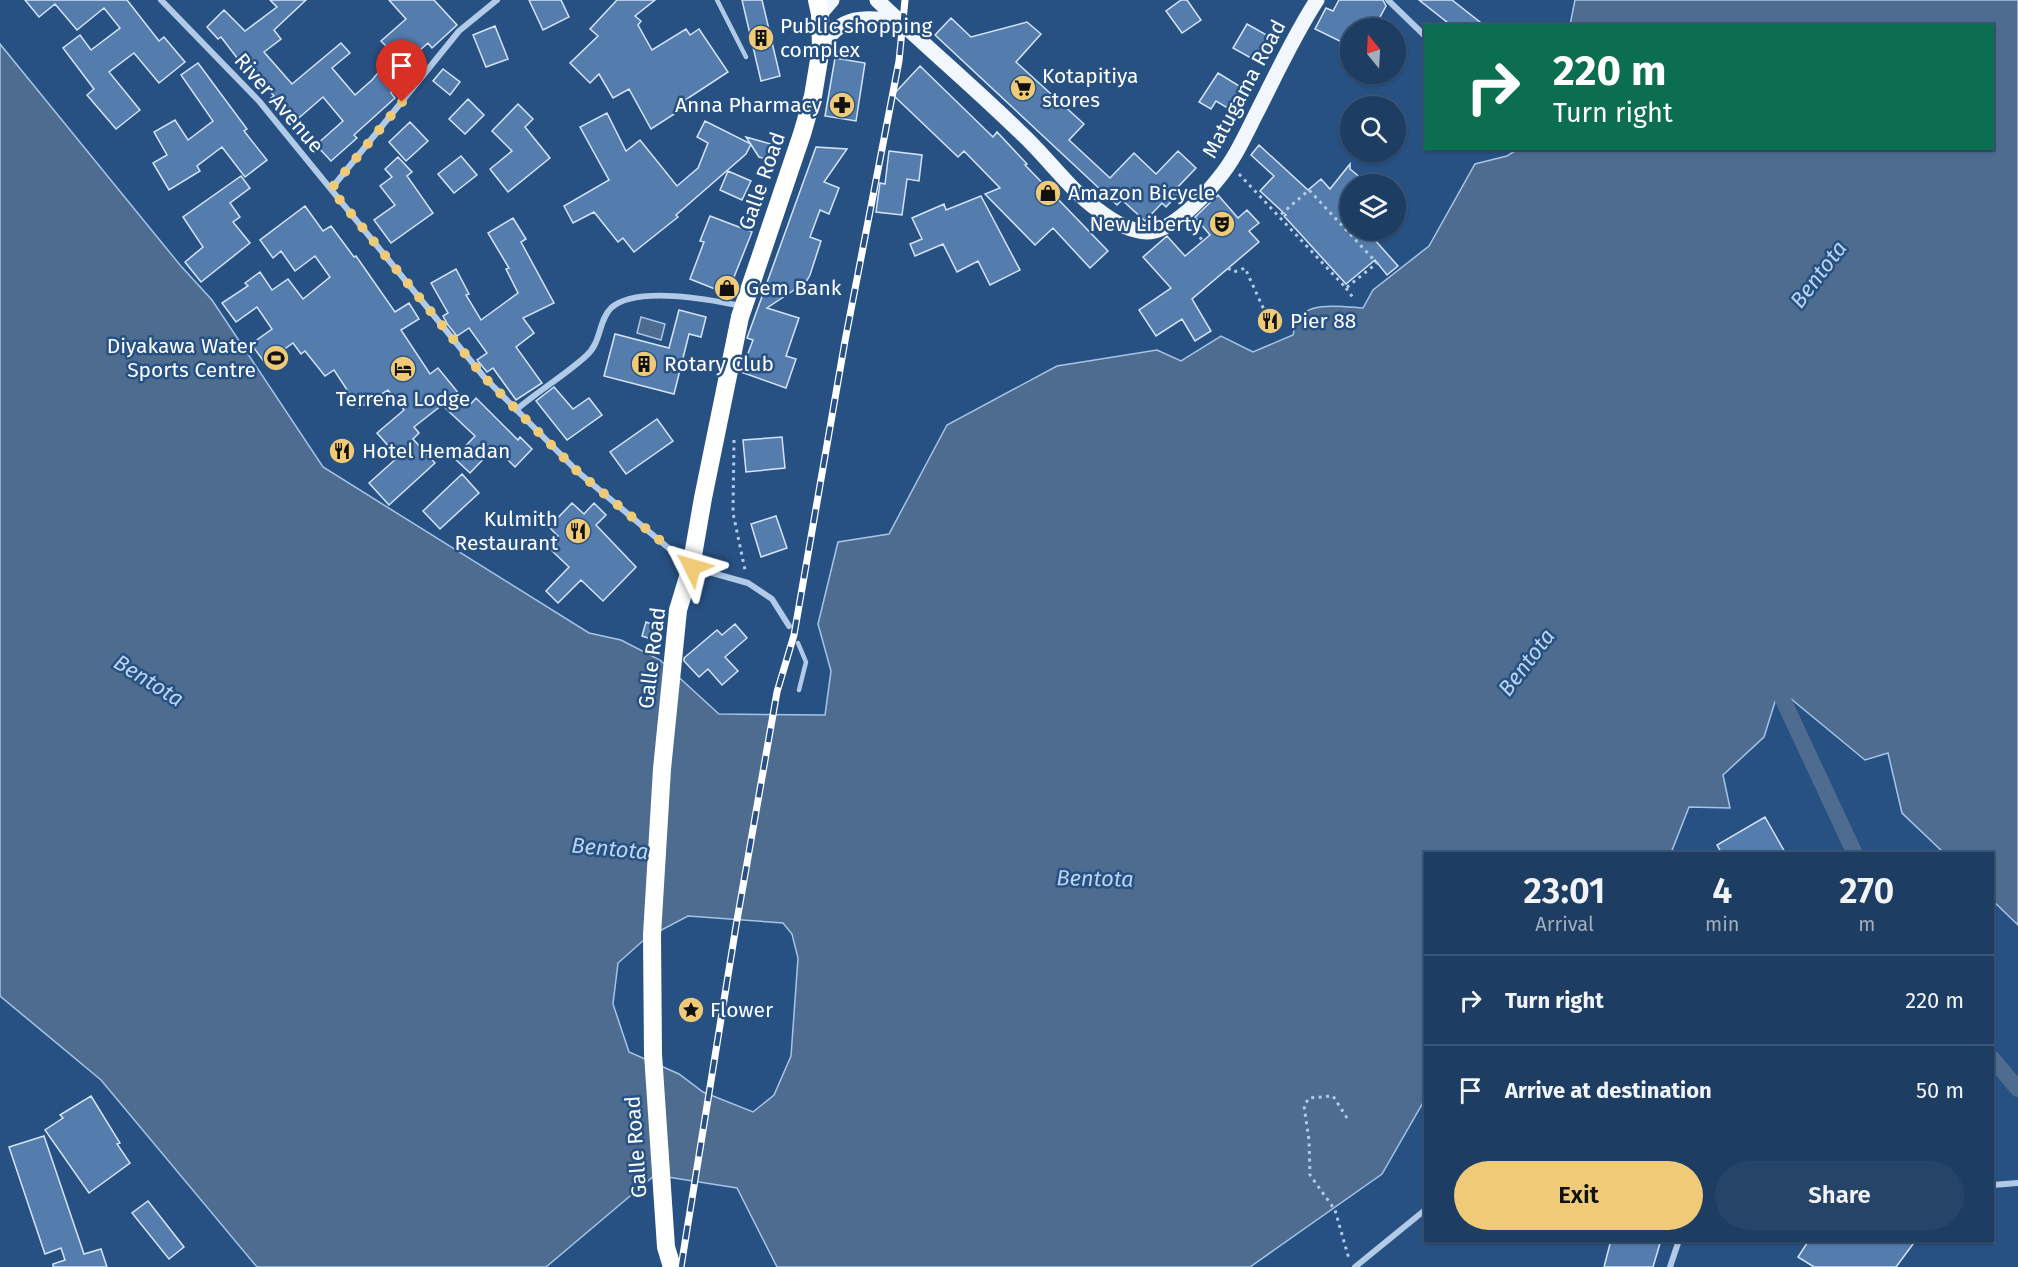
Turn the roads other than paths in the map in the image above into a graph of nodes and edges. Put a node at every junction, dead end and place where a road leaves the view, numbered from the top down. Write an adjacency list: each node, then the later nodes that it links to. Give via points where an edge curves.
1 (161, 0): 12 (street, River Avenue, via 259,100)
2 (497, 0): 12 (street, via 459,31)
3 (717, 0): 11 (lane)
4 (878, 0): 8 (main road, Matugama Road)
5 (1317, 0): 8 (main road, Matugama Road, via 1229,164 1206,193 1169,226 1148,232 1125,227 1097,210 1004,116)
6 (1388, 0): 9 (street)
7 (823, 5): 10 (highway, Galle Road)
8 (900, 22): 10 (main road, via 853,20 832,32)
9 (1424, 35)
10 (821, 48): 13 (highway, Galle Road, via 802,134)
11 (746, 57)
12 (331, 189): 14 (street, River Avenue, via 484,377)
13 (743, 306): 14 (street, via 692,297 621,301 605,317 597,344 586,356); 15 (highway, Galle Road, via 729,359)
14 (516, 410): 15 (street, River Avenue, via 578,472)
15 (692, 567): 16 (street, via 748,583 772,599); 23 (highway, Galle Road, via 678,610 662,769 652,935 653,1054 666,1247)
16 (789, 626)
17 (798, 643): 18 (lane, via 806,662)
18 (799, 690)
19 (2018, 1184): 20 (street)
20 (1994, 1185)
21 (1424, 1211): 24 (street)
22 (1678, 1242): 25 (street)
23 (671, 1267)
24 (1353, 1267)
25 (1670, 1267)

